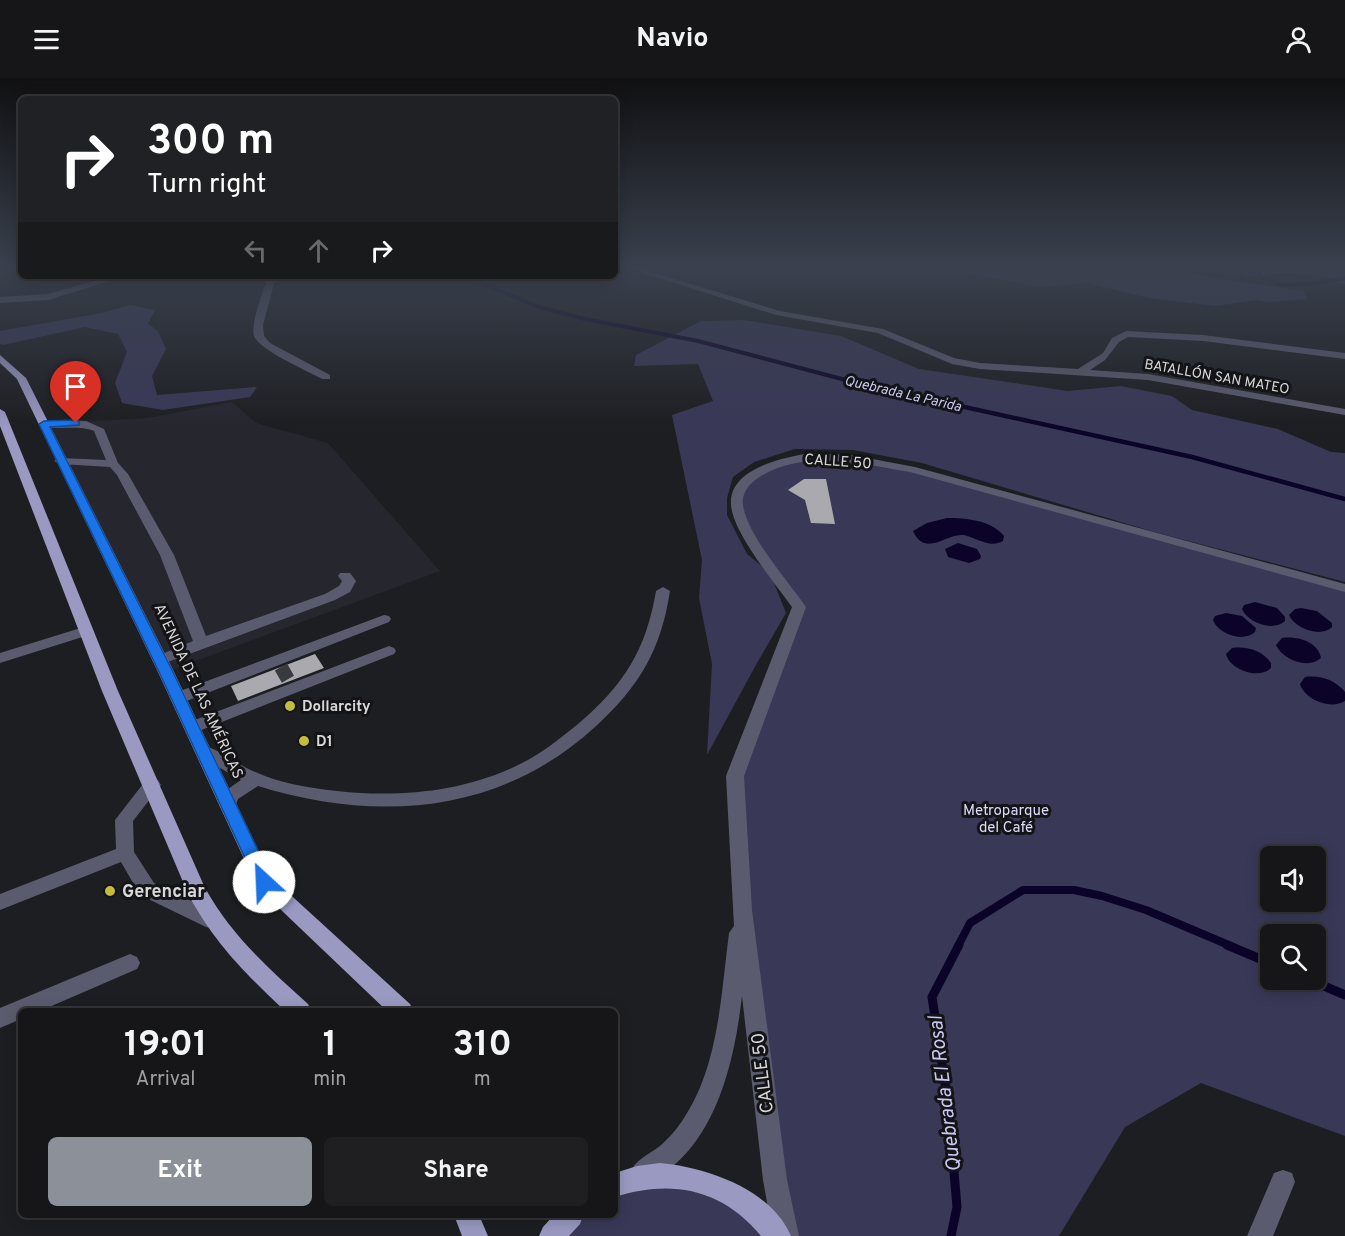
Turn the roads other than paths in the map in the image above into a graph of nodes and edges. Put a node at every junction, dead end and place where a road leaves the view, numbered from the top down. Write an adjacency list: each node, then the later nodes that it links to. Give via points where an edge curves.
1 (259, 320): 6 (street, via 259,337 267,345)
2 (819, 320): 5 (street, BATALLÓN SAN MATEO, via 880,331 952,361)
3 (1345, 356): 5 (street, BATALLÓN SAN MATEO, via 1203,338 1126,334 1115,340 1103,360)
4 (0, 358): 9 (main road, AVENIDA DE LAS AMÉRICAS, via 21,378)
5 (1083, 371): 8 (street, BATALLÓN SAN MATEO, via 1170,380)
6 (326, 377)
7 (0, 412): 16 (main road)
8 (1345, 412)
9 (44, 424): 10 (main road, AVENIDA DE LAS AMÉRICAS); 11 (street, via 90,424 99,429)
10 (60, 461): 11 (street); 20 (main road, AVENIDA DE LAS AMÉRICAS)
11 (113, 464): 17 (street, via 167,555)
12 (345, 576): 17 (street, via 349,581 345,590 330,597)
13 (1345, 588): 29 (street, CALLE 50, via 911,469 804,457 774,463 748,480 738,492 736,506 745,527 799,607 735,776)
14 (663, 591): 24 (street, via 645,660 610,705 561,748 523,770 480,786 427,798 373,800 309,793)
15 (384, 619): 21 (street, via 279,663)
16 (87, 631): 19 (street); 25 (main road)
17 (201, 642): 20 (street)
18 (389, 651): 22 (street, via 291,684)
19 (0, 658)
20 (160, 660): 21 (main road, AVENIDA DE LAS AMÉRICAS)
21 (178, 698): 22 (main road, AVENIDA DE LAS AMÉRICAS)
22 (192, 727): 23 (main road, AVENIDA DE LAS AMÉRICAS)
23 (205, 752): 24 (street); 26 (main road, AVENIDA DE LAS AMÉRICAS)
24 (256, 779): 26 (street, via 230,796)
25 (152, 785): 27 (street, via 124,820); 30 (main road)
26 (228, 805): 34 (main road, AVENIDA DE LAS AMÉRICAS, via 264,882)
27 (125, 854): 28 (street); 30 (street, via 147,889)
28 (0, 902)
29 (742, 910): 37 (street, CALLE 50, via 725,1038 706,1104 688,1133 658,1164); 44 (street, CALLE 50, via 775,1180)
30 (213, 921): 33 (main road, via 240,955)
31 (130, 963): 32 (street)
32 (24, 1008)
33 (297, 1008)
34 (399, 1008)
35 (18, 1010): 36 (street)
36 (0, 1018)
37 (621, 1179): 43 (main road, via 691,1177 716,1185 744,1201)
38 (1282, 1182): 45 (street)
39 (467, 1218): 41 (main road)
40 (568, 1218): 42 (main road)
41 (475, 1236)
42 (552, 1236)
43 (778, 1236)
44 (786, 1236)
45 (1260, 1236)

